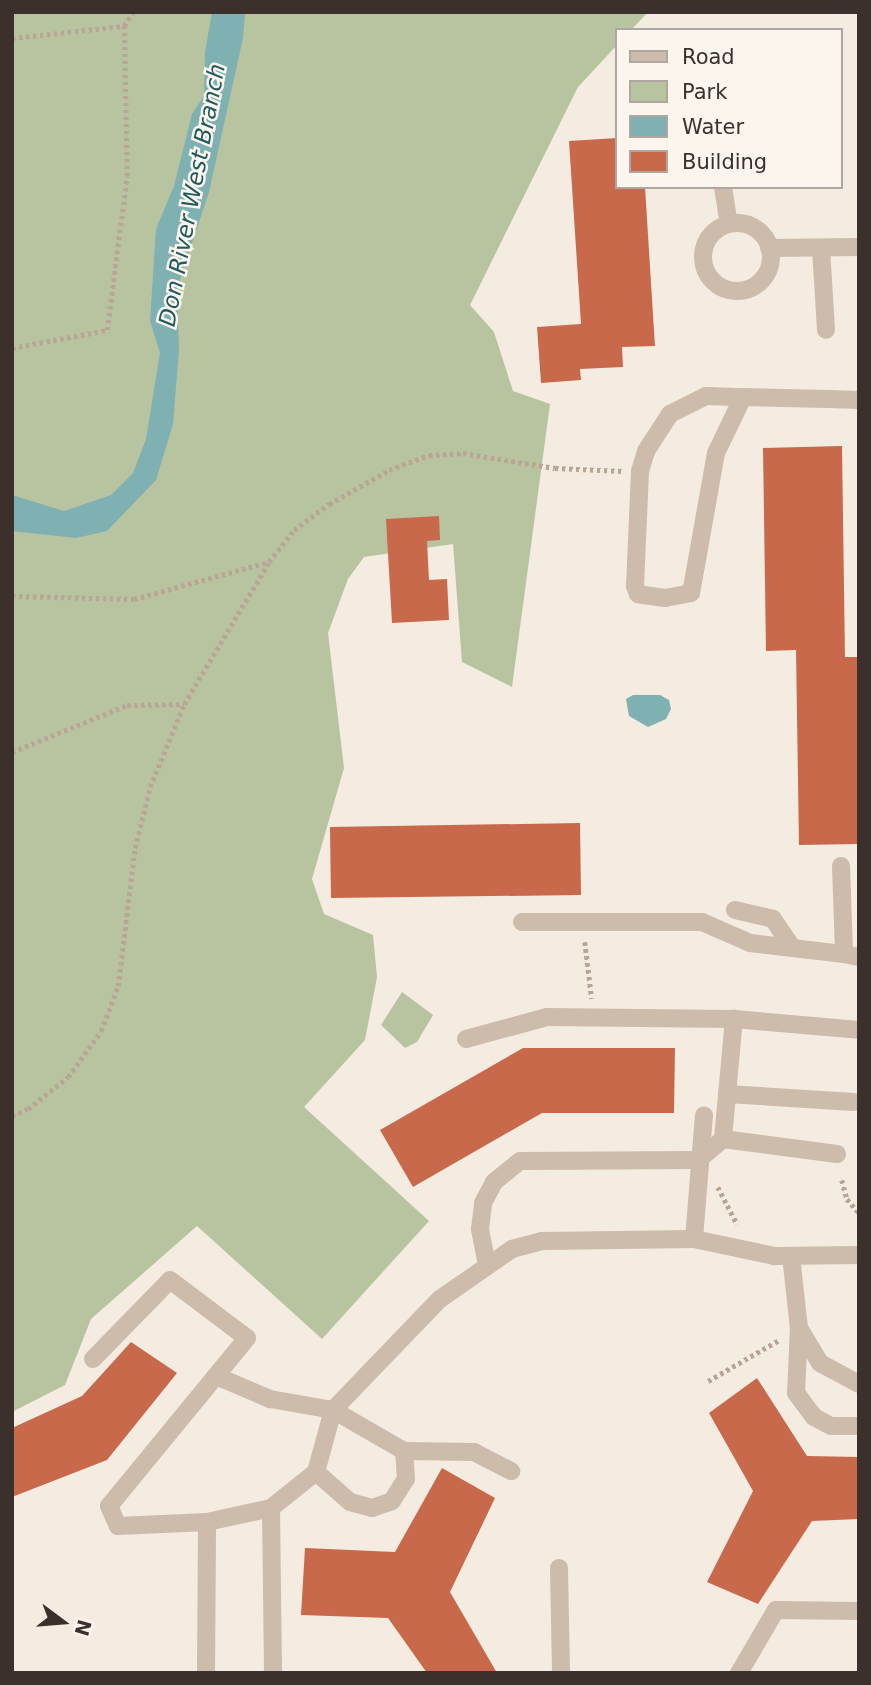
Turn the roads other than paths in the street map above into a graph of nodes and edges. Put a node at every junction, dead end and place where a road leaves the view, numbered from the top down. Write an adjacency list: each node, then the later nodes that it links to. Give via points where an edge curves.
1 (723, 189): 2 (street)
2 (729, 224): 4 (street, via 749,225); 4 (street, via 710,236 702,257 704,269 719,286 741,291 752,287 768,271)
3 (859, 247): 5 (street)
4 (769, 248): 5 (street)
5 (821, 248): 6 (street)
6 (827, 330)
7 (743, 397): 7 (street, via 706,396 670,414 646,451 640,471 638,594 686,597 693,587 716,453); 8 (street)
8 (859, 400)
9 (841, 866): 13 (street)
10 (735, 910): 12 (street, via 773,919)
11 (522, 922): 12 (street, via 702,922 750,943)
12 (792, 946): 13 (street)
13 (852, 956)
14 (734, 1019): 15 (street); 16 (street, via 547,1017); 17 (street)
15 (859, 1030)
16 (466, 1039)
17 (727, 1094): 18 (street); 20 (street)
18 (855, 1102)
19 (704, 1115): 22 (street)
20 (723, 1139): 21 (street); 22 (street)
21 (837, 1154)
22 (698, 1160): 23 (street); 26 (street, via 520,1161 494,1182 483,1203 480,1229)
23 (694, 1239): 25 (street); 26 (street, via 542,1241 512,1249)
24 (859, 1255): 25 (street)
25 (791, 1256): 27 (street)
26 (487, 1265): 31 (street, via 440,1299)
27 (799, 1328): 30 (street, via 820,1363); 32 (street, via 796,1393 814,1417 831,1426)
28 (93, 1359): 29 (street, via 170,1280 247,1338)
29 (216, 1377): 31 (street, via 270,1399); 37 (street, via 109,1506 118,1526)
30 (859, 1384)
31 (333, 1410): 33 (street); 35 (street)
32 (859, 1426)
33 (404, 1451): 34 (street, via 474,1452); 35 (street, via 407,1479 392,1501 372,1508 350,1502)
34 (511, 1471)
35 (316, 1472): 36 (street)
36 (271, 1508): 37 (street); 41 (street)
37 (207, 1522): 40 (street)
38 (559, 1568): 42 (street)
39 (859, 1611): 43 (street, via 776,1610)
40 (206, 1673)
41 (273, 1673)
42 (561, 1673)
43 (739, 1673)

